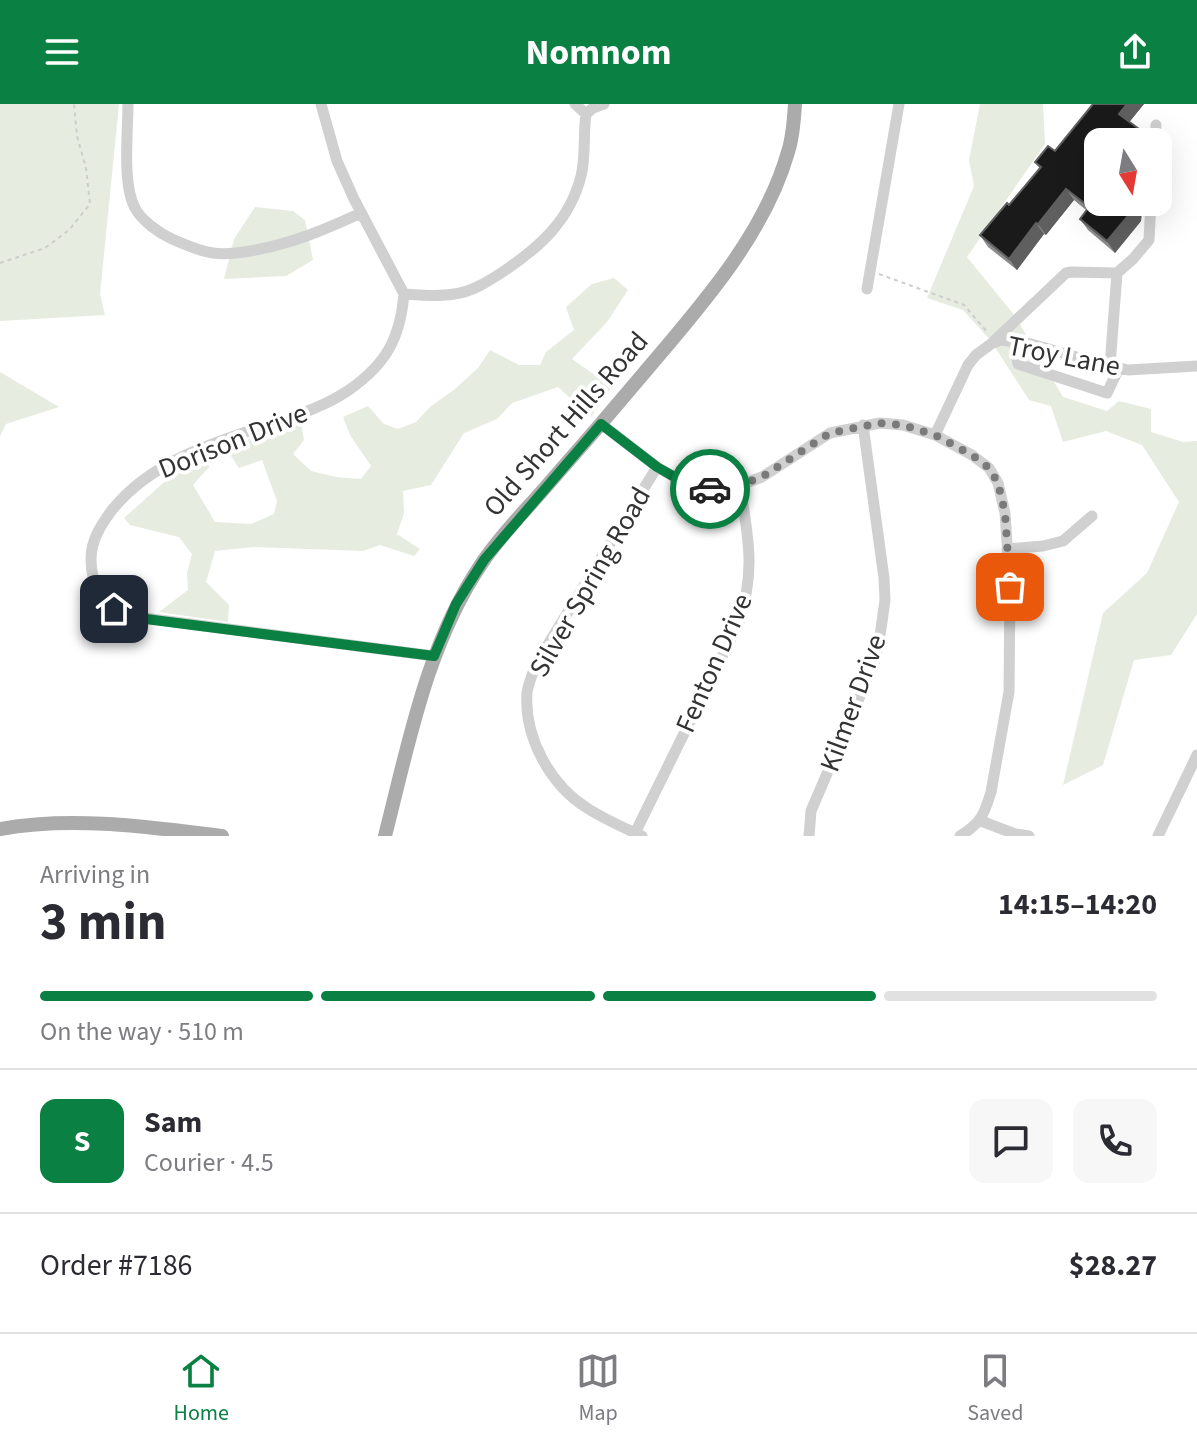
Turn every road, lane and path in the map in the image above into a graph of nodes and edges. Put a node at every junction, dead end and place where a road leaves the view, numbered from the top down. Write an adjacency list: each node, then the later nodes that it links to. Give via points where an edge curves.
1 (74, 104): 13 (path, via 90,204 45,248)
2 (128, 104): 11 (street, via 127,187 135,209 165,236 193,249 236,253 280,246)
3 (321, 104): 11 (street, via 337,161)
4 (575, 104): 8 (street)
5 (604, 104): 8 (street)
6 (795, 104): 22 (main road, Old Short Hills Road, via 779,178 727,273)
7 (899, 104): 14 (street)
8 (586, 114): 17 (street, via 581,174 565,214 542,243 473,289)
9 (1156, 125): 10 (street)
10 (1156, 128)
11 (361, 213): 17 (street)
12 (1150, 216): 15 (street, via 1149,240)
13 (0, 263)
14 (870, 271): 16 (street); 19 (path, via 964,305)
15 (1117, 273): 19 (street, via 1066,273); 21 (street)
16 (867, 289)
17 (404, 294): 29 (street, Dorison Drive, via 392,346 367,376 322,405 203,447 155,471 126,493 97,532 91,563 102,597 129,616)
18 (1014, 341): 19 (street, Troy Lane); 21 (street, Troy Lane); 21 (street, via 1018,364 1107,393)
19 (993, 342): 24 (street, Troy Lane, via 968,365)
20 (1197, 366): 21 (street, Troy Lane)
21 (1115, 367)
22 (601, 424): 25 (street, Silver Spring Road); 29 (main road, Old Short Hills Road, via 484,560 456,604)
23 (863, 425): 24 (street, Silver Spring Road, via 903,425); 26 (street, Silver Spring Road, via 830,433 762,477); 37 (street, Kilmer Drive, via 885,600 875,661 811,811)
24 (935, 435): 28 (street, Silver Spring Road, via 989,468 1005,513)
25 (657, 467): 26 (street, Silver Spring Road, via 685,483 710,489); 34 (street, Silver Spring Road, via 536,664 527,691 528,718 539,753 557,782 585,808)
26 (740, 485): 34 (street, Fenton Drive, via 749,545 746,600)
27 (1092, 516): 28 (street, via 1063,541)
28 (1007, 549): 31 (street, Silver Spring Road, via 1009,692)
29 (434, 656): 36 (main road, Old Short Hills Road)
30 (1197, 755): 40 (street)
31 (981, 821): 38 (street); 39 (street)
32 (0, 829): 33 (main road, via 63,823)
33 (178, 833): 35 (main road)
34 (639, 834)
35 (222, 836)
36 (385, 836)
37 (809, 836)
38 (960, 836)
39 (1029, 836)
40 (1158, 836)

